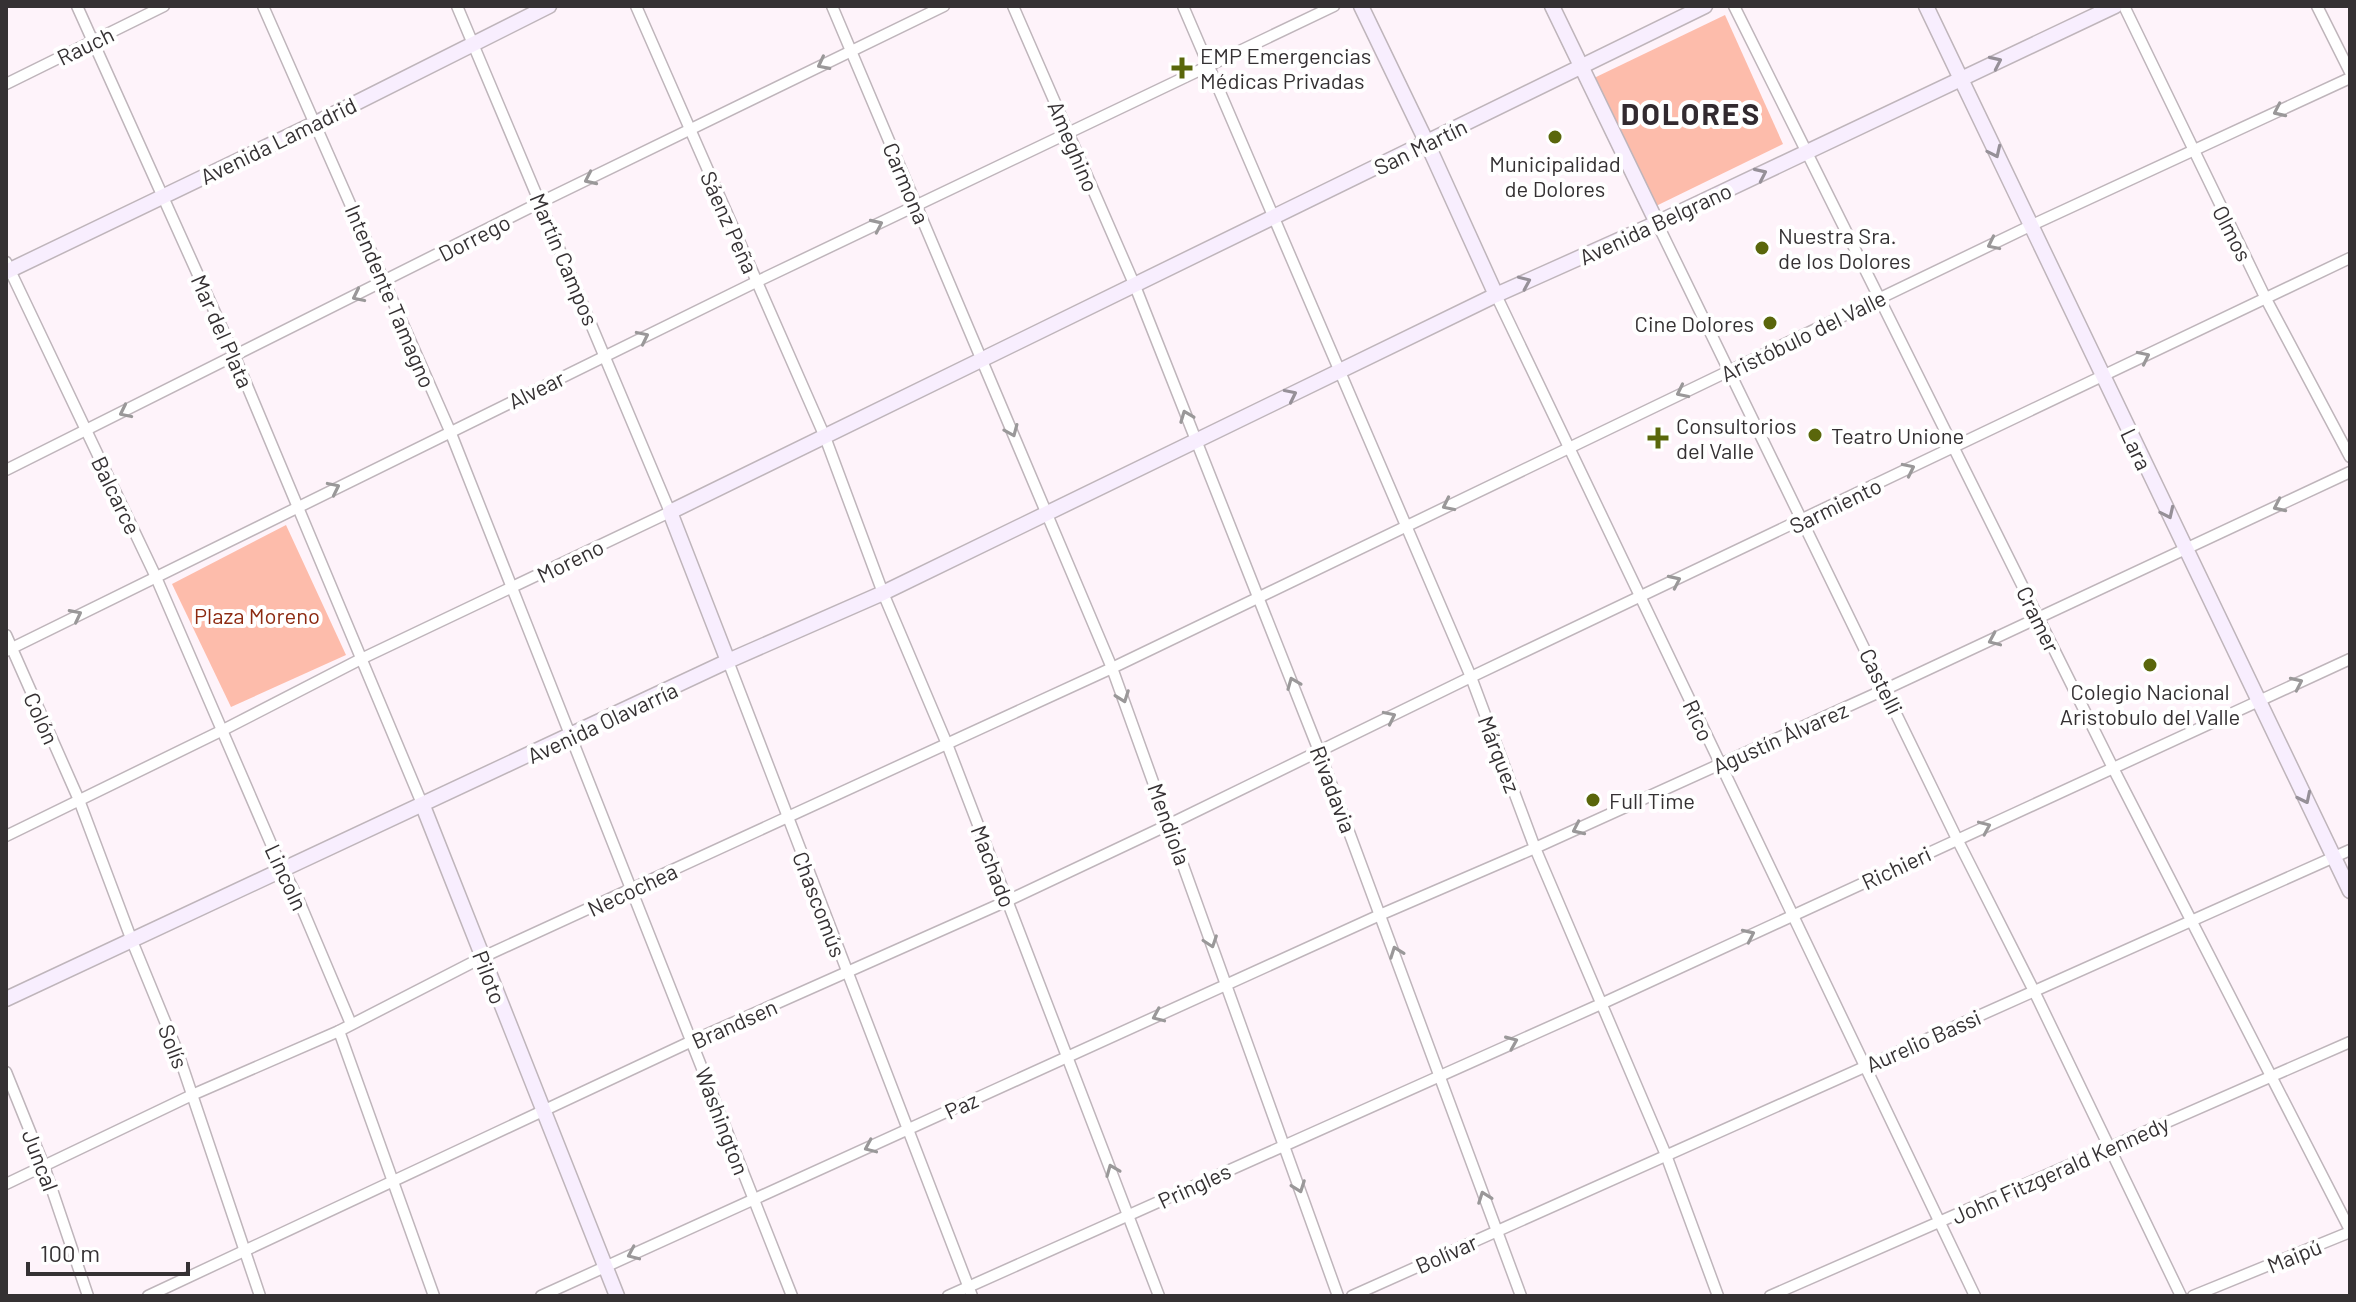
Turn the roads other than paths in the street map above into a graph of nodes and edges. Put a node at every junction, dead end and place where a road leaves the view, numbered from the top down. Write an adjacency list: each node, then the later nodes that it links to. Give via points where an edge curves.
1 (77, 6): 20 (street, Mar del Plata)
2 (164, 6): 20 (street, Rauch)
3 (263, 6): 28 (street, Intendente Tamagno)
4 (457, 6): 21 (street, Martín Campos)
5 (549, 6): 21 (main road, Avenida Lamadrid)
6 (636, 6): 29 (street, Sáenz Peña)
7 (832, 6): 22 (street, Carmona)
8 (944, 6): 22 (street, Dorrego)
9 (1013, 6): 30 (street, Ameghino)
10 (1183, 6): 23 (street, Márquez)
11 (1334, 6): 23 (street, Alvear)
12 (1361, 6): 31 (main road, Rico)
13 (1552, 6): 24 (main road, Castelli)
14 (1705, 6): 24 (main road, San Martín)
15 (1734, 6): 33 (street, Cramer)
16 (1926, 6): 26 (main road, Lara)
17 (2115, 6): 26 (main road, Avenida Belgrano, one-way to 17)
18 (2124, 6): 32 (street, Olmos)
19 (2317, 6): 25 (street)
20 (93, 42): 27 (street, Rauch); 34 (street, Mar del Plata)
21 (472, 44): 28 (main road, Avenida Lamadrid); 35 (street, Martín Campos)
22 (851, 49): 29 (street, Dorrego, one-way to 29); 36 (street, Carmona)
23 (1210, 63): 30 (street, Alvear); 37 (street, Márquez)
24 (1581, 67): 31 (main road, San Martín); 38 (main road, Castelli)
25 (2350, 75): 32 (street, Aristóbulo del Valle, one-way to 32)
26 (1961, 79): 33 (main road, Avenida Belgrano); 39 (main road, Lara, one-way to 39)
27 (6, 84)
28 (316, 123): 34 (main road, Avenida Lamadrid); 42 (street, Intendente Tamagno)
29 (690, 131): 35 (street, Dorrego, one-way to 35); 43 (street, Sáenz Peña)
30 (1069, 131): 36 (street, Alvear); 44 (street, Ameghino)
31 (1427, 143): 37 (main road, San Martín); 45 (main road, Rico)
32 (2192, 151): 39 (street, Aristóbulo del Valle); 47 (street, Olmos)
33 (1807, 152): 38 (main road, Avenida Belgrano, one-way to 33); 46 (street, Cramer)
34 (163, 197): 41 (main road, Avenida Lamadrid); 49 (street, Mar del Plata)
35 (541, 202): 42 (street, Dorrego); 48 (street, Martín Campos)
36 (917, 206): 43 (street, Alvear, one-way to 36); 50 (street, Carmona)
37 (1274, 216): 44 (main road, San Martín); 52 (street, Márquez)
38 (1657, 223): 45 (main road, Avenida Belgrano, one-way to 38); 51 (street, Castelli)
39 (2030, 226): 46 (street, Aristóbulo del Valle, one-way to 46); 53 (main road, Lara)
40 (2350, 258): 47 (street, Sarmiento)
41 (7, 268): 54 (street, Balcarce)
42 (386, 282): 49 (street, Dorrego, one-way to 49); 55 (street, Intendente Tamagno)
43 (756, 282): 48 (street, Alvear, one-way to 43); 56 (street, Sáenz Peña)
44 (1135, 286): 50 (main road, Moreno); 57 (street, Rivadavia, one-way to 44)
45 (1496, 295): 52 (main road, Avenida Belgrano); 58 (street, Rico)
46 (1880, 298): 51 (street, Aristóbulo del Valle); 59 (street, Cramer)
47 (2266, 299): 53 (street, Sarmiento, one-way to 47); 60 (street, Olmos)
48 (606, 355): 55 (street, Alvear); 64 (street, Martín Campos)
49 (235, 357): 54 (street, Dorrego, one-way to 54); 63 (street, Mar del Plata)
50 (982, 360): 56 (main road, Moreno); 65 (street, Mendiola, one-way to 65)
51 (1729, 370): 58 (street, Aristóbulo del Valle, one-way to 58); 66 (street, Castelli)
52 (1340, 371): 57 (main road, Avenida Belgrano, one-way to 52); 67 (street, Márquez)
53 (2103, 376): 59 (street, Sarmiento); 68 (main road, Lara, one-way to 68)
54 (86, 431): 61 (street, Dorrego); 69 (street, Balcarce)
55 (450, 431): 63 (street, Alvear, one-way to 55); 70 (street, Intendente Tamagno)
56 (825, 437): 64 (main road, Moreno); 71 (street, Machado)
57 (1195, 441): 65 (main road, Avenida Olavarría); 72 (street, Rivadavia)
58 (1568, 447): 67 (street, Aristóbulo del Valle, one-way to 67); 73 (street, Rico)
59 (1954, 448): 66 (street, Sarmiento, one-way to 59); 74 (street, Cramer)
60 (2350, 457)
61 (6, 470)
62 (2350, 472): 68 (street, Agustín Álvarez, one-way to 68)
63 (297, 506): 69 (street, Alvear); 77 (street, Mar del Plata)
64 (670, 512): 70 (street, Moreno); 79 (main road, Chascomús)
65 (1047, 513): 71 (main road, Avenida Olavarría); 80 (street, Mendiola)
66 (1803, 520): 73 (street, Sarmiento, one-way to 66); 82 (street, Castelli)
67 (1406, 525): 72 (street, Aristóbulo del Valle); 81 (street, Márquez)
68 (2186, 550): 74 (street, Agustín Álvarez); 83 (main road, Lara)
69 (155, 575): 76 (street, Alvear, one-way to 69); 84 (street, Balcarce)
70 (512, 588): 77 (street, Moreno); 85 (street, Washington)
71 (883, 593): 79 (main road, Avenida Olavarría); 86 (street, Machado)
72 (1258, 596): 80 (street, Necochea); 87 (street, Rivadavia, one-way to 72)
73 (1641, 597): 81 (street, Sarmiento); 88 (street, Rico)
74 (2039, 620): 82 (street, Agustín Álvarez, one-way to 82); 89 (street, Cramer)
75 (6, 635): 76 (street, Colón)
76 (9, 649): 90 (street, Colón)
77 (361, 659): 84 (street, Moreno); 91 (street, Piloto)
78 (2350, 659): 83 (street, Richieri, one-way to 78)
79 (728, 661): 85 (main road, Avenida Olavarría); 92 (street, Chascomús)
80 (1112, 668): 86 (street, Necochea); 93 (street, Mendiola, one-way to 93)
81 (1471, 677): 87 (street, Sarmiento, one-way to 81); 96 (street, Márquez)
82 (1886, 689): 88 (street, Agustín Álvarez); 95 (street, Castelli)
83 (2259, 701): 89 (street, Richieri); 98 (main road, Lara, one-way to 98)
84 (223, 730): 90 (street, Moreno); 99 (street, Lincoln)
85 (571, 737): 91 (main road, Avenida Olavarría); 100 (street, Washington)
86 (947, 744): 92 (street, Necochea); 102 (street, Machado)
87 (1319, 751): 93 (street, Brandsen); 103 (street, Rivadavia)
88 (1720, 764): 96 (street, Agustín Álvarez, one-way to 96); 104 (street, Rico)
89 (2113, 768): 95 (street, Richieri, one-way to 89); 105 (street, Cramer)
90 (79, 800): 94 (street, Moreno); 106 (street, Solís)
91 (423, 806): 99 (main road, Avenida Olavarría); 107 (main road, Piloto)
92 (787, 819): 100 (street, Necochea); 108 (street, Chascomús)
93 (1170, 824): 102 (street, Brandsen); 109 (street, Mendiola, one-way to 109)
94 (6, 836)
95 (1957, 839): 104 (street, Richieri); 110 (street, Castelli)
96 (1535, 848): 103 (street, Agustín Álvarez); 112 (street, Márquez)
97 (2350, 850): 98 (street, Aurelio Bassi)
98 (2334, 857): 101 (main road, Lara); 105 (street, Aurelio Bassi)
99 (285, 869): 106 (main road, Avenida Olavarría); 113 (street, Lincoln)
100 (632, 889): 107 (street, Necochea); 115 (street, Washington)
101 (2350, 891)
102 (1007, 901): 108 (street, Brandsen); 117 (street, Machado)
103 (1382, 914): 109 (street, Paz); 120 (street, Rivadavia, one-way to 103)
104 (1794, 914): 112 (street, Richieri, one-way to 104); 118 (street, Rico)
105 (2192, 920): 110 (street, Aurelio Bassi); 121 (street, Cramer)
106 (132, 941): 111 (main road, Avenida Olavarría); 122 (street, Solís)
107 (483, 957): 113 (street, Necochea); 123 (main road, Piloto)
108 (847, 973): 115 (street, Brandsen); 124 (street, Chascomús)
109 (1226, 985): 117 (street, Paz, one-way to 117); 125 (street, Mendiola)
110 (2034, 991): 118 (street, Aurelio Bassi); 126 (street, Castelli)
111 (6, 999)
112 (1601, 1004): 120 (street, Richieri, one-way to 112); 127 (street, Márquez)
113 (351, 1024): 114 (street, Necochea)
114 (339, 1031): 122 (street, Necochea); 129 (street)
115 (692, 1041): 123 (street, Brandsen); 131 (street, Washington)
116 (2350, 1042): 121 (street, John Fitzgerald Kennedy)
117 (1067, 1057): 124 (street, Paz); 132 (street, Machado, one-way to 117)
118 (1866, 1066): 127 (street, Aurelio Bassi); 133 (street, Rico)
119 (6, 1072): 128 (street, Juncal)
120 (1440, 1073): 125 (street, Pringles); 134 (street, Rivadavia, one-way to 120)
121 (2271, 1077): 126 (street, John Fitzgerald Kennedy); 135 (street, Cramer)
122 (192, 1095): 128 (street, Necochea); 136 (street, Solís)
123 (542, 1112): 129 (street, Brandsen); 137 (main road, Piloto)
124 (908, 1130): 131 (street, Paz, one-way to 131); 138 (street, Chascomús)
125 (1283, 1144): 132 (street, Pringles); 148 (street, Mendiola, one-way to 148)
126 (2108, 1148): 133 (street, John Fitzgerald Kennedy); 154 (street, Castelli)
127 (1666, 1155): 134 (street, Aurelio Bassi); 151 (street, Márquez)
128 (44, 1166): 130 (street, Necochea); 139 (street, Juncal)
129 (392, 1181): 136 (street, Brandsen); 142 (street)
130 (6, 1184)
131 (754, 1200): 137 (street, Paz, one-way to 137); 145 (street, Washington)
132 (1130, 1214): 138 (street, Pringles); 147 (street, Machado)
133 (1938, 1222): 152 (street, John Fitzgerald Kennedy); 153 (street, Rico)
134 (1496, 1231): 149 (street, Bolívar); 150 (street, Rivadavia)
135 (2350, 1231): 155 (street, Maipú)
136 (244, 1250): 140 (street, Brandsen); 141 (street, Solís)
137 (605, 1266): 143 (street, Paz); 144 (main road, Piloto)
138 (970, 1291): 146 (street, Pringles)
139 (88, 1296)
140 (148, 1296)
141 (260, 1296)
142 (434, 1296)
143 (541, 1296)
144 (617, 1296)
145 (792, 1296)
146 (948, 1296)
147 (1159, 1296)
148 (1338, 1296)
149 (1352, 1296)
150 (1521, 1296)
151 (1718, 1296)
152 (1770, 1296)
153 (1975, 1296)
154 (2181, 1296)
155 (2193, 1296)

